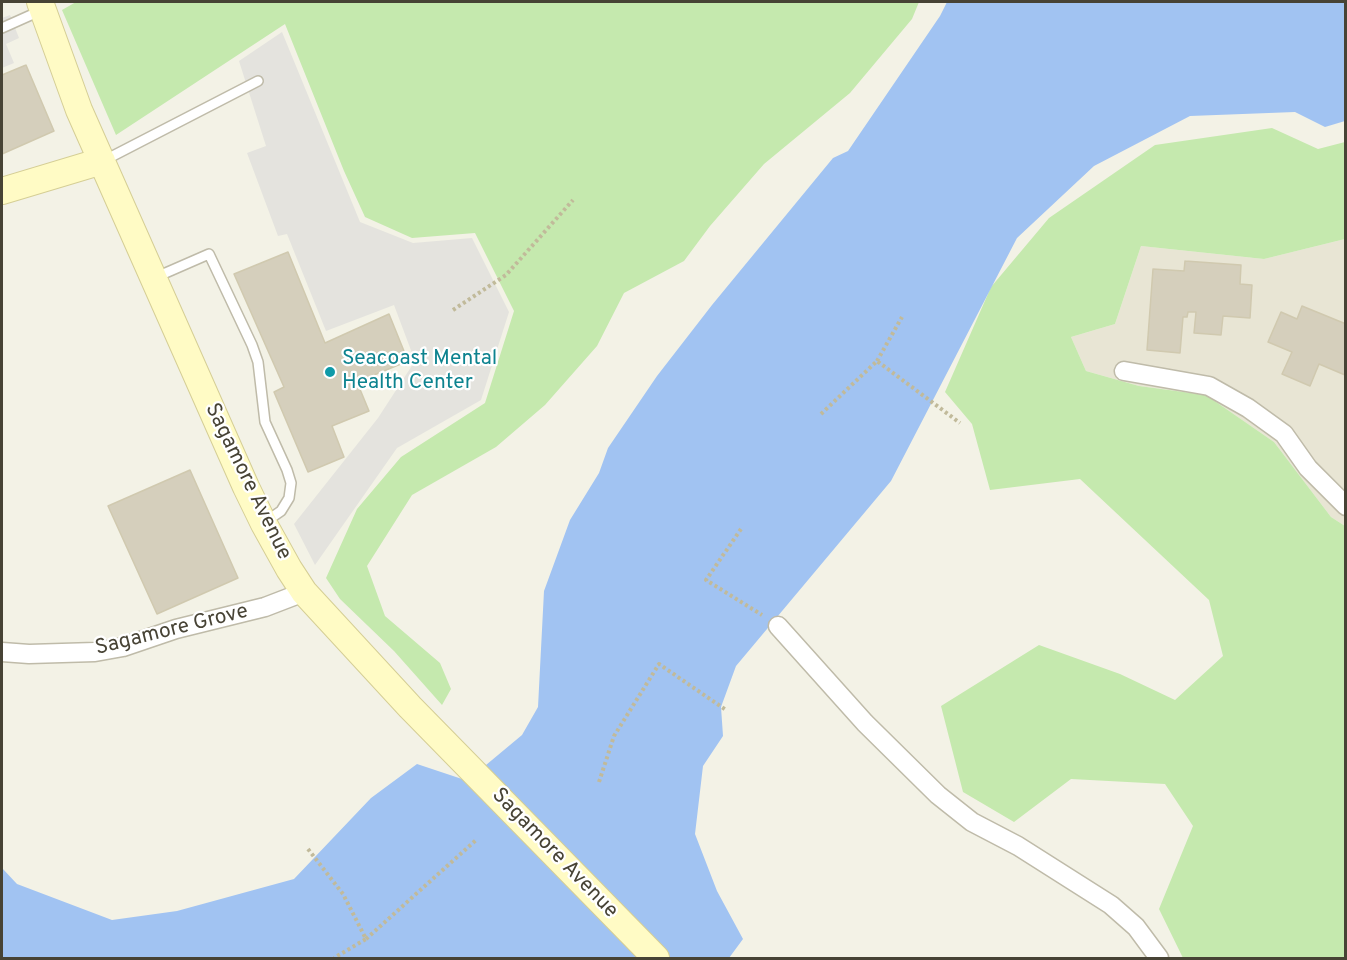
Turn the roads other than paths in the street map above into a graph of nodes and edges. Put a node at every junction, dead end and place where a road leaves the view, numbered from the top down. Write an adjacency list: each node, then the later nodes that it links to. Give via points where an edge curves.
1 (41, 6): 2 (lane); 4 (main road, Sagamore Avenue)
2 (2, 28)
3 (258, 81): 4 (lane)
4 (102, 161): 5 (main road); 6 (main road, Sagamore Avenue)
5 (2, 191)
6 (154, 278): 9 (main road, Sagamore Avenue); 9 (lane, via 209,254 252,345 258,362 265,422 291,483 289,498)
7 (1124, 371): 8 (street, via 1209,386 1248,408 1284,434 1308,468)
8 (1346, 506)
9 (264, 524): 10 (main road, Sagamore Avenue)
10 (304, 592): 12 (street, Sagamore Grove, via 265,607 123,647 75,653); 13 (main road, Sagamore Avenue, via 410,707)
11 (777, 626): 14 (street, via 865,723 938,795 972,822 1018,846 1111,906 1136,927)
12 (2, 652)
13 (656, 958)
14 (1159, 958)

